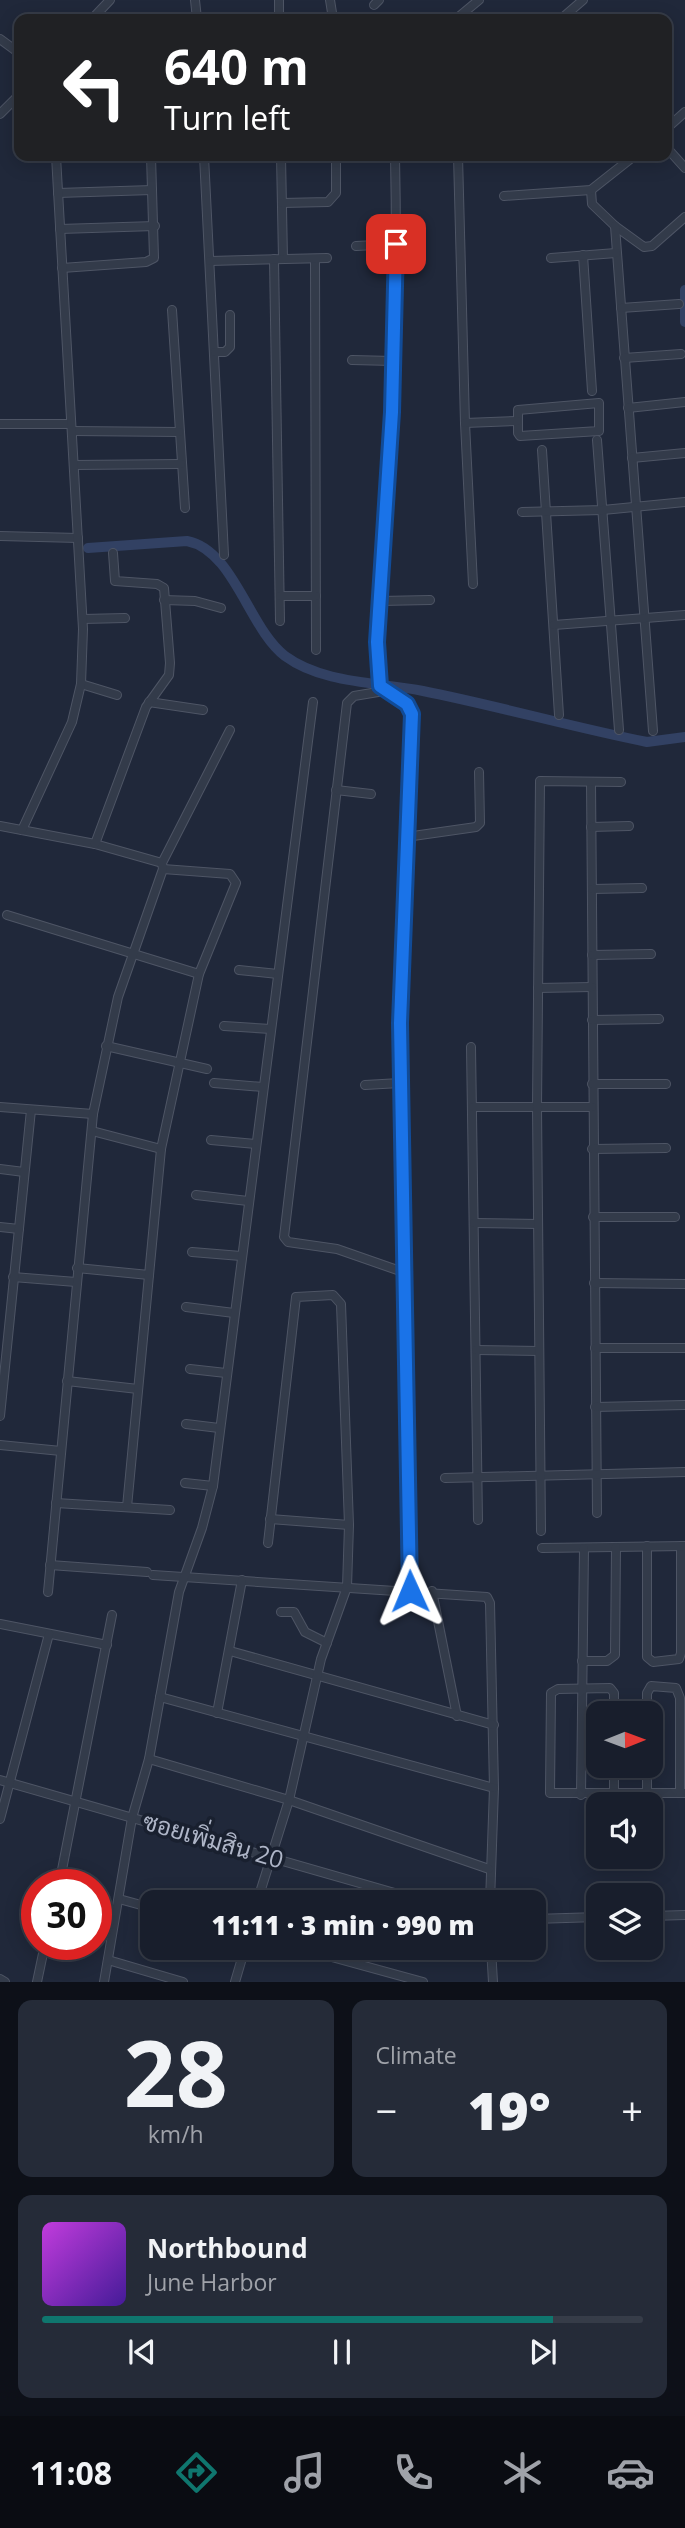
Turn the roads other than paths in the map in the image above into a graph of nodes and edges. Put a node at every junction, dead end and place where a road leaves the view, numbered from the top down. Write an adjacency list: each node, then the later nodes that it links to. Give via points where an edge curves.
1 (110, 0): 4 (street)
2 (479, 0): 5 (street)
3 (583, 0): 6 (street)
4 (97, 14)
5 (462, 14)
6 (567, 14)
7 (14, 100): 8 (street)
8 (0, 114)
9 (672, 154): 18 (street)
10 (56, 161): 21 (street)
11 (151, 161): 19 (street)
12 (204, 161): 36 (street)
13 (281, 161): 23 (street)
14 (336, 161): 23 (street, via 336,193 328,202)
15 (395, 161): 28 (street)
16 (458, 161): 51 (street)
17 (628, 161): 20 (street)
18 (685, 168)
19 (152, 190): 21 (street); 25 (street)
20 (591, 190): 22 (street); 26 (street, via 592,204)
21 (58, 193): 27 (street)
22 (504, 196)
23 (282, 204): 34 (street)
24 (685, 217): 26 (street, via 648,247)
25 (155, 226): 27 (street); 37 (street, via 156,254 146,262)
26 (615, 226): 30 (street)
27 (60, 229): 37 (street)
28 (396, 244): 29 (street); 46 (street)
29 (356, 246)
30 (616, 253): 31 (street); 39 (street)
31 (583, 256): 33 (street); 47 (street)
32 (327, 258): 35 (street)
33 (551, 258)
34 (279, 259): 35 (street); 36 (street); 72 (street)
35 (315, 259): 73 (street)
36 (210, 261): 42 (street)
37 (62, 268): 53 (street)
38 (679, 304): 39 (street)
39 (621, 308): 44 (street)
40 (172, 310): 54 (street)
41 (230, 315): 42 (street, via 230,347)
42 (215, 352): 70 (street)
43 (681, 354): 44 (street)
44 (624, 358): 49 (street)
45 (352, 360): 46 (street)
46 (393, 361): 76 (street)
47 (592, 391)
48 (685, 402): 49 (street)
49 (628, 408): 58 (street)
50 (517, 421): 50 (street, via 518,410 599,403 599,431 520,436); 51 (street)
51 (465, 423): 71 (street)
52 (0, 424): 53 (street)
53 (72, 427): 54 (street); 60 (street)
54 (179, 432): 59 (street)
55 (597, 440): 64 (street)
56 (542, 450): 65 (street)
57 (685, 453): 58 (street)
58 (632, 458): 62 (street)
59 (181, 464): 60 (street); 63 (street)
60 (74, 466): 68 (street)
61 (685, 502): 62 (street)
62 (636, 507): 64 (street); 81 (street)
63 (185, 508)
64 (603, 510): 65 (street); 83 (street)
65 (547, 511): 66 (street); 84 (street)
66 (522, 512)
67 (0, 536): 68 (street)
68 (78, 538): 80 (street)
69 (113, 553): 74 (street, via 115,582 161,585)
70 (224, 555)
71 (473, 584)
72 (279, 596): 73 (street); 82 (street)
73 (316, 596): 85 (street)
74 (164, 600): 77 (street); 89 (street, via 169,675)
75 (430, 600): 76 (street)
76 (380, 601): 87 (street)
77 (221, 608)
78 (685, 615): 81 (street)
79 (125, 618): 80 (street)
80 (83, 619): 86 (street)
81 (644, 620): 83 (street); 95 (street)
82 (279, 621)
83 (611, 622): 84 (street); 94 (street)
84 (554, 625): 92 (street)
85 (316, 650)
86 (80, 684): 88 (street); 104 (street, via 72,722)
87 (381, 685): 99 (street, via 347,703); 105 (street, via 411,708)
88 (117, 695)
89 (149, 702): 91 (street); 106 (street)
90 (313, 702): 116 (street)
91 (203, 710)
92 (559, 715)
93 (230, 730): 107 (street)
94 (619, 730)
95 (653, 731)
96 (479, 772): 105 (street, via 480,823 476,827)
97 (591, 782): 98 (street); 103 (street); 118 (street, via 540,781)
98 (621, 782)
99 (336, 790): 100 (street); 158 (street, via 284,1237 288,1242 337,1249)
100 (371, 794)
101 (0, 826): 104 (street)
102 (629, 826): 103 (street)
103 (591, 827): 109 (street)
104 (22, 830): 106 (street)
105 (406, 836): 128 (street)
106 (95, 844): 107 (street)
107 (162, 866): 111 (street); 115 (street, via 230,874 235,879)
108 (642, 888): 109 (street)
109 (592, 889): 113 (street)
110 (7, 915): 111 (street)
111 (133, 951): 115 (street); 123 (street)
112 (651, 954): 113 (street)
113 (592, 955): 117 (street)
114 (239, 970): 116 (street)
115 (199, 974): 125 (street)
116 (278, 974): 122 (street)
117 (592, 987): 118 (street); 120 (street)
118 (538, 988): 135 (street)
119 (659, 1019): 120 (street)
120 (592, 1020): 129 (street)
121 (224, 1026): 122 (street)
122 (271, 1029): 132 (street)
123 (106, 1046): 125 (street); 138 (street)
124 (471, 1047): 134 (street)
125 (180, 1061): 126 (street); 143 (street)
126 (207, 1069)
127 (214, 1083): 132 (street)
128 (400, 1083): 131 (street); 158 (street)
129 (592, 1084): 130 (street); 136 (street)
130 (666, 1084)
131 (365, 1085)
132 (263, 1087): 141 (street)
133 (0, 1107): 137 (street)
134 (473, 1107): 135 (street); 151 (street)
135 (537, 1107): 136 (street); 152 (street)
136 (592, 1107): 144 (street)
137 (31, 1110): 138 (street); 146 (street)
138 (93, 1114): 139 (street)
139 (92, 1132): 143 (street); 157 (street)
140 (211, 1140): 141 (street)
141 (256, 1144): 148 (street)
142 (666, 1148): 144 (street)
143 (161, 1149): 159 (street)
144 (592, 1149): 149 (street)
145 (0, 1169): 146 (street)
146 (24, 1172): 154 (street)
147 (196, 1195): 148 (street)
148 (248, 1201): 156 (street)
149 (593, 1217): 150 (street); 162 (street)
150 (675, 1217)
151 (474, 1223): 152 (street); 169 (street)
152 (538, 1224): 170 (street)
153 (0, 1227): 154 (street)
154 (19, 1229): 160 (street)
155 (192, 1252): 156 (street)
156 (241, 1256): 165 (street)
157 (77, 1268): 159 (street); 161 (street)
158 (403, 1272): 207 (street)
159 (149, 1275): 174 (street)
160 (13, 1277): 161 (street); 166 (street)
161 (76, 1282): 173 (street)
162 (594, 1283): 163 (street); 167 (street)
163 (685, 1284)
164 (186, 1307): 165 (street)
165 (234, 1313): 172 (street)
166 (4, 1332): 177 (street)
167 (595, 1348): 168 (street); 176 (street)
168 (685, 1348)
169 (476, 1350): 170 (street); 184 (street)
170 (539, 1351): 185 (street)
171 (190, 1369): 172 (street)
172 (226, 1373): 179 (street)
173 (67, 1381): 174 (street); 181 (street)
174 (138, 1389): 190 (street)
175 (685, 1405): 176 (street)
176 (595, 1407): 183 (street)
177 (0, 1416)
178 (186, 1424): 179 (street)
179 (219, 1428): 188 (street)
180 (0, 1445): 181 (street)
181 (61, 1451): 189 (street)
182 (685, 1472): 183 (street)
183 (596, 1476): 185 (street); 192 (street)
184 (477, 1477): 185 (street); 186 (street); 194 (street)
185 (541, 1477): 196 (street)
186 (445, 1478)
187 (185, 1483): 188 (street)
188 (213, 1486): 204 (street)
189 (56, 1503): 190 (street); 203 (street)
190 (127, 1507): 191 (street)
191 (170, 1510)
192 (597, 1513)
193 (270, 1519): 195 (street); 195 (street, via 296,1297 333,1295 341,1304); 197 (street)
194 (478, 1520)
195 (349, 1525): 206 (street)
196 (541, 1531)
197 (268, 1544)
198 (647, 1546): 199 (street); 199 (street, via 647,1657 653,1662 670,1662 681,1653); 200 (street)
199 (683, 1546)
200 (616, 1547): 202 (street); 217 (street, via 615,1655 607,1661)
201 (542, 1548): 202 (street)
202 (584, 1548): 217 (street)
203 (50, 1565): 204 (street); 209 (street)
204 (183, 1578): 205 (street); 220 (street)
205 (242, 1580): 206 (street); 216 (street)
206 (347, 1587): 207 (street); 214 (street)
207 (410, 1591): 208 (street)
208 (432, 1591): 224 (street); 225 (street, via 482,1595 490,1603)
209 (48, 1592)
210 (281, 1612): 214 (street, via 293,1612 305,1632)
211 (112, 1615): 215 (street)
212 (0, 1623): 213 (street)
213 (49, 1634): 215 (street); 229 (street)
214 (327, 1643): 218 (street)
215 (107, 1645): 236 (street)
216 (230, 1651): 218 (street); 223 (street)
217 (582, 1661): 219 (street)
218 (319, 1676): 224 (street); 226 (street)
219 (582, 1688): 221 (street, via 612,1690); 233 (street); 233 (street, via 558,1689 549,1696 550,1793)
220 (160, 1697): 223 (street); 227 (street)
221 (613, 1701)
222 (647, 1701): 231 (street, via 651,1686 676,1688 680,1698)
223 (217, 1713): 226 (street)
224 (457, 1716): 225 (street)
225 (494, 1725): 230 (street)
226 (304, 1737): 230 (street); 235 (street)
227 (149, 1759): 235 (street); 237 (street)
228 (0, 1780): 229 (street, ซอยเพิ่มสิน 20)
229 (11, 1783): 236 (street, ซอยเพิ่มสิน 20); 238 (street)
230 (494, 1788): 241 (street)
231 (683, 1793): 232 (street)
232 (663, 1794)
233 (581, 1795): 234 (street)
234 (586, 1795)
235 (289, 1800): 239 (street); 241 (street)
236 (77, 1802): 237 (street, ซอยเพิ่มสิน 20); 240 (street)
237 (132, 1818): 239 (street, ซอยเพิ่มสิน 20); 245 (street)
238 (0, 1819)
239 (269, 1857): 242 (street); 243 (street, ซอยเพิ่มสิน 20)
240 (62, 1869)
241 (489, 1869): 244 (street)
242 (260, 1890)
243 (384, 1890)
244 (490, 1890)
245 (119, 1899): 246 (street); 251 (street)
246 (140, 1905)
247 (685, 1914): 248 (street)
248 (663, 1915)
249 (586, 1917): 250 (street)
250 (546, 1919)
251 (112, 1938)
252 (42, 1960): 260 (street)
253 (108, 1960): 258 (street); 261 (street)
254 (241, 1960): 263 (street)
255 (343, 1960): 264 (street)
256 (491, 1960): 265 (street)
257 (0, 1979): 259 (street)
258 (161, 1979): 262 (street)
259 (5, 1982)
260 (37, 1982)
261 (104, 1982)
262 (183, 1982)
263 (235, 1982)
264 (423, 1982)
265 (492, 1982)

